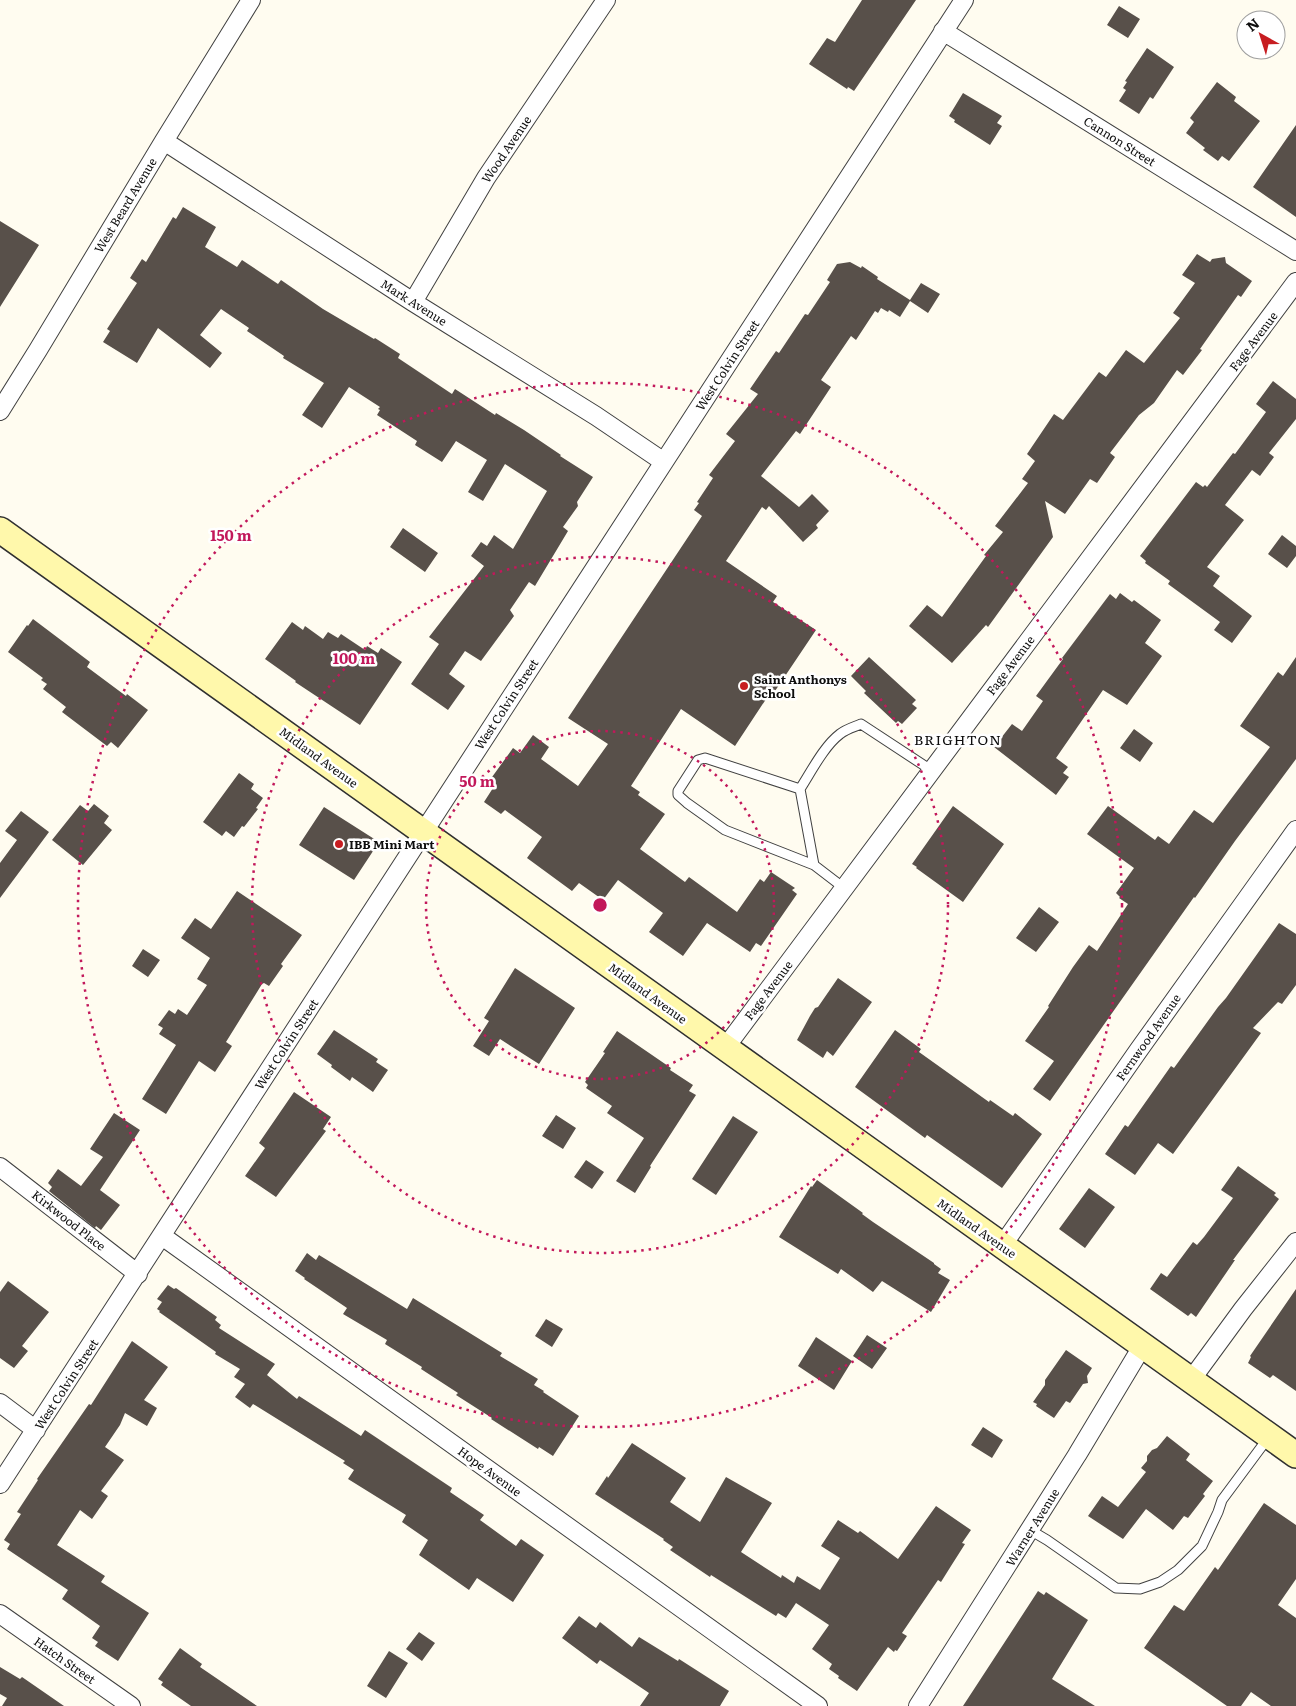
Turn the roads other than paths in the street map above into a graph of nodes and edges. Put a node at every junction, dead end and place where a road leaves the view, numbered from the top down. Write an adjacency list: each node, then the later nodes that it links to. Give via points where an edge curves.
1 (251, 0): 5 (street, West Beard Avenue)
2 (606, 0): 8 (street, Wood Avenue, via 486,178)
3 (964, 0): 4 (street, West Colvin Street)
4 (943, 31): 6 (street, Cannon Street); 10 (street, West Colvin Street)
5 (164, 141): 8 (street, Mark Avenue); 9 (street, West Beard Avenue)
6 (1296, 250)
7 (1296, 282): 12 (street, Fage Avenue)
8 (413, 302): 10 (street, Mark Avenue)
9 (0, 411)
10 (664, 462): 15 (street, West Colvin Street)
11 (1, 533): 15 (street, Midland Avenue)
12 (932, 770): 13 (lane, via 861,724 834,739); 17 (street, Fage Avenue)
13 (800, 789): 16 (lane); 16 (lane, via 705,758 698,760 678,795 726,830)
14 (1296, 830): 22 (street, Fernwood Avenue)
15 (424, 832): 18 (street, Midland Avenue); 20 (street, West Colvin Street)
16 (814, 865): 17 (lane)
17 (844, 888): 18 (street, Fage Avenue)
18 (725, 1048): 22 (street, Midland Avenue)
19 (0, 1167): 23 (street, Kirkwood Place)
20 (162, 1236): 23 (street, West Colvin Street); 34 (street, Hope Avenue)
21 (1296, 1242): 25 (street)
22 (1002, 1246): 24 (street, Midland Avenue)
23 (138, 1274): 27 (street, West Colvin Street)
24 (1143, 1345): 25 (street, Midland Avenue); 31 (street, Warner Avenue)
25 (1191, 1380): 28 (street, Midland Avenue)
26 (0, 1403): 27 (street)
27 (36, 1430): 30 (street, West Colvin Street)
28 (1270, 1436): 29 (street, Midland Avenue); 31 (lane, via 1222,1500 1202,1546 1178,1570 1160,1582 1140,1589 1116,1588)
29 (1296, 1455)
30 (0, 1484)
31 (1030, 1530): 35 (street, Warner Avenue)
32 (0, 1614): 33 (street, Hatch Street)
33 (130, 1706)
34 (818, 1706)
35 (918, 1706)

